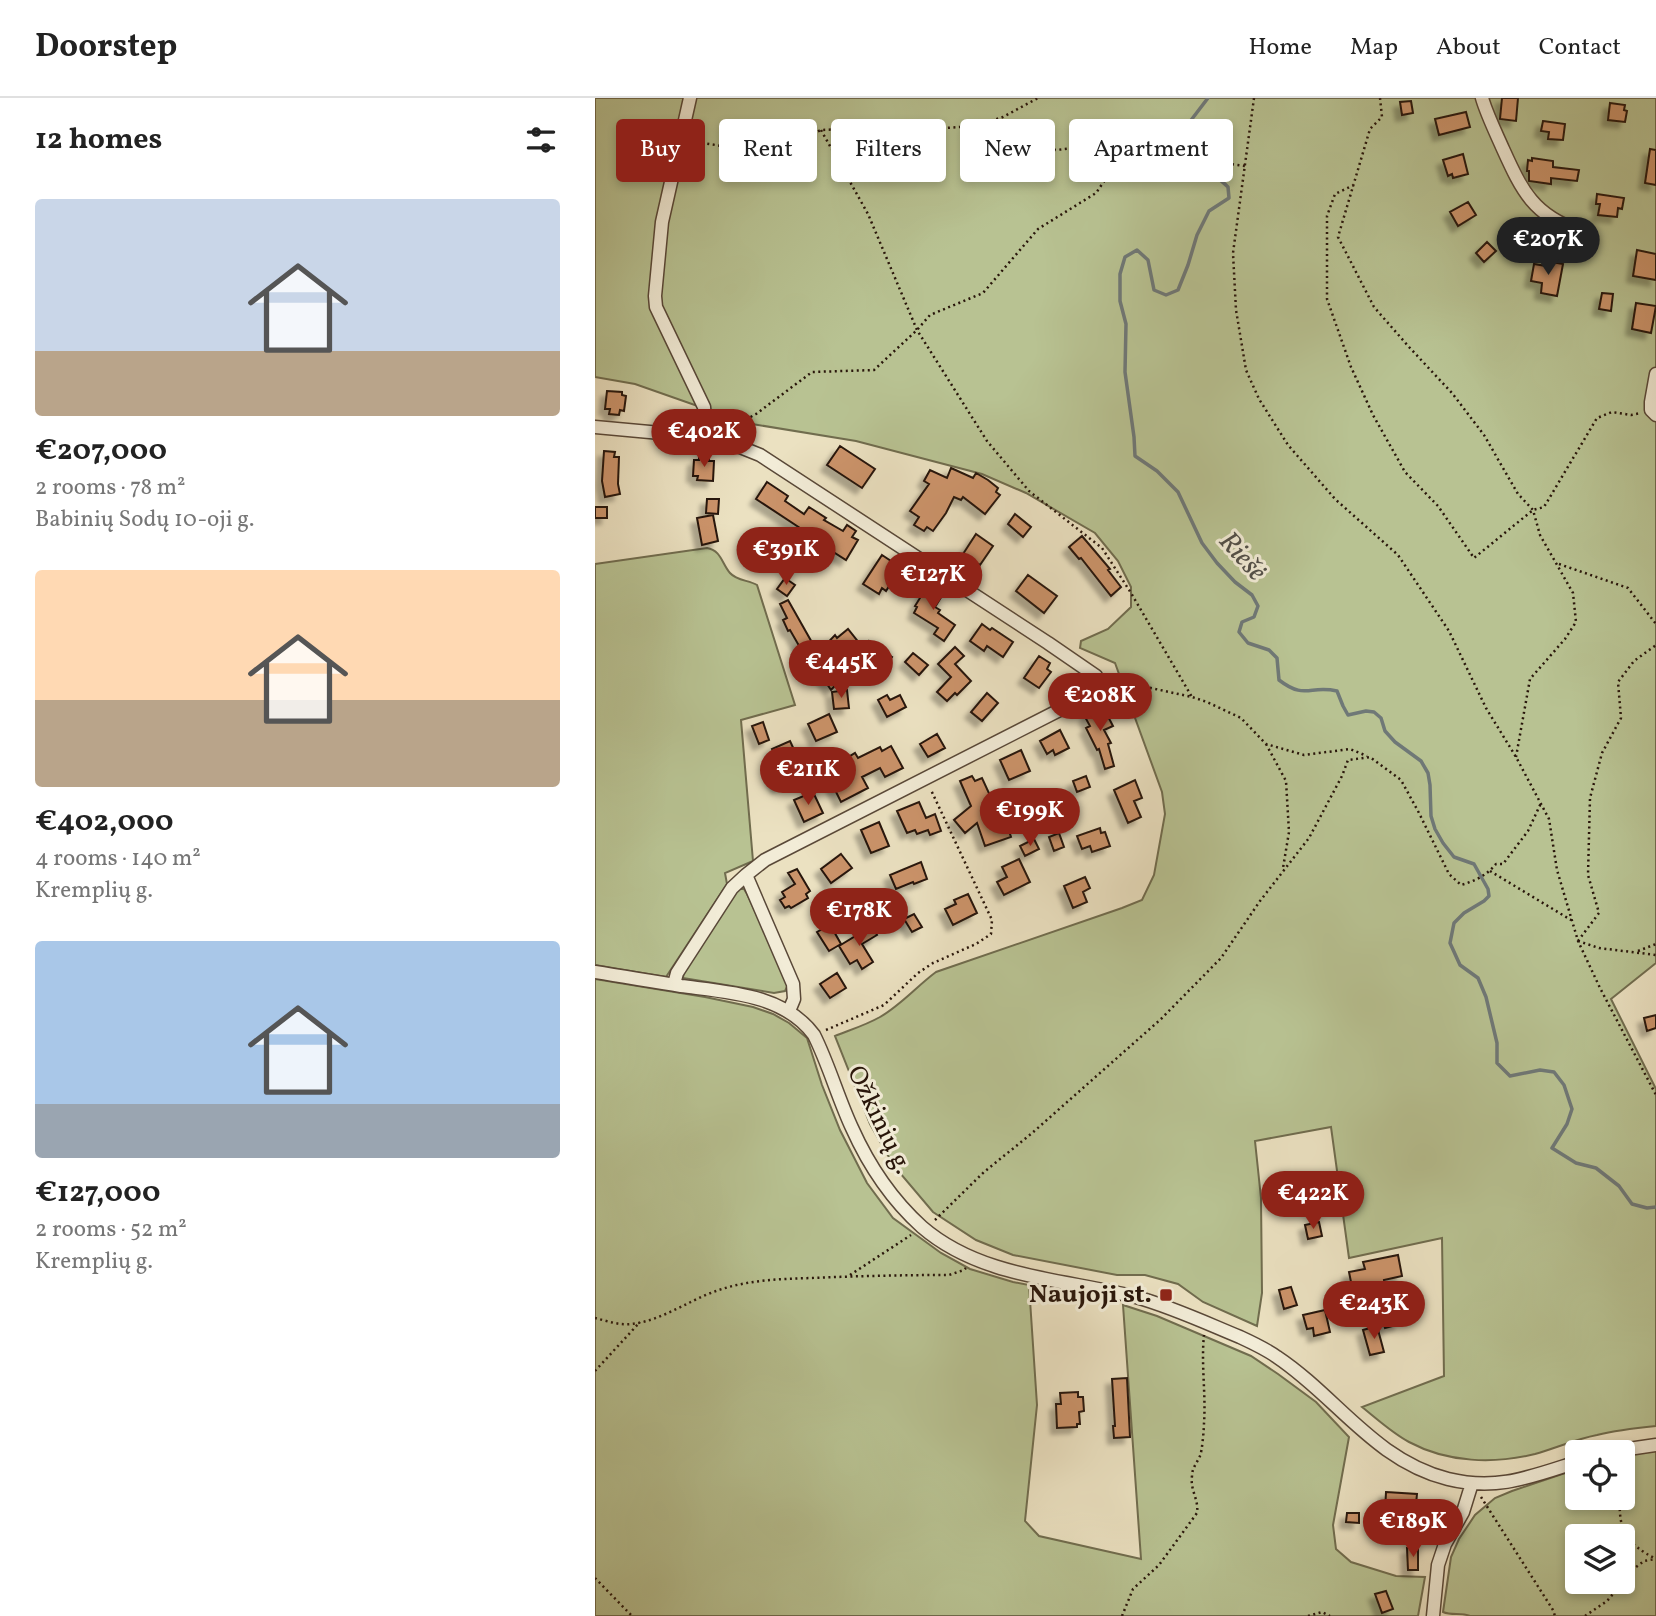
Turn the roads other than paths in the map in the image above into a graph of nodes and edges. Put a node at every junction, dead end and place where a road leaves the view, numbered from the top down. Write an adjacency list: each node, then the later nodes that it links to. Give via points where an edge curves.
1 (690, 98): 7 (street, via 661,222 655,296 656,307 704,407)
2 (1482, 98): 3 (street, via 1527,196 1554,221)
3 (1580, 231)
4 (1656, 374): 5 (street)
5 (1653, 413)
6 (595, 427): 7 (street)
7 (704, 437): 8 (street, via 760,455 1048,643 1096,676 1098,682 1091,694 765,860)
8 (745, 875): 10 (street, via 677,973); 11 (street, via 793,984)
9 (595, 972): 10 (street, Ožkinių g.)
10 (674, 985): 11 (street, Ožkinių g., via 746,996)
11 (789, 1012): 15 (street, Ožkinių g., via 814,1035 852,1128 888,1191 945,1243 994,1266 1137,1298 1263,1348 1399,1458 1426,1472)
12 (1656, 1445): 13 (street)
13 (1635, 1448)
14 (1565, 1466): 15 (street, Ožkinių g., via 1513,1482)
15 (1472, 1483): 16 (street, via 1438,1565)
16 (1433, 1616)

